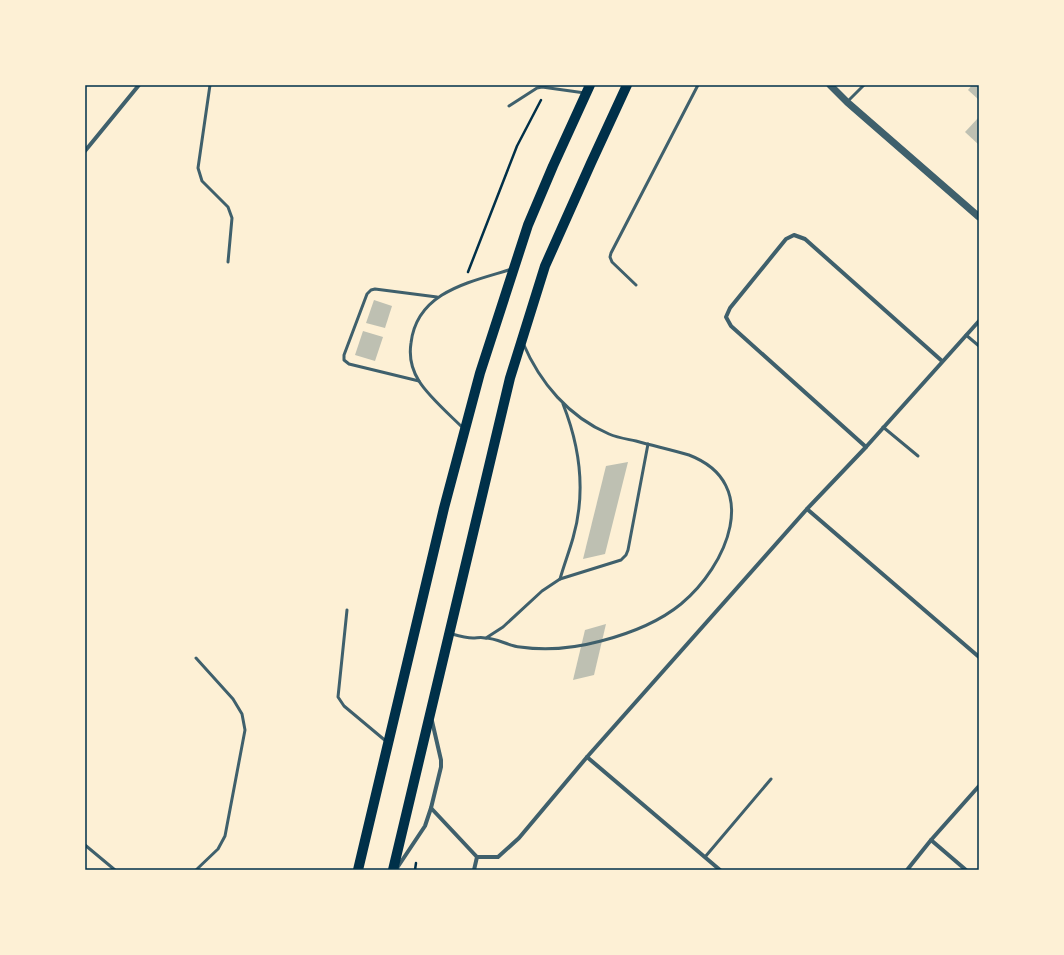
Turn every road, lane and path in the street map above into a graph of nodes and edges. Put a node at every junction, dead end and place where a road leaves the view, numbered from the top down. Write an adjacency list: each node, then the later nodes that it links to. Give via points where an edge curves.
1 (139, 85): 11 (street)
2 (210, 85): 13 (lane, via 198,168 202,181 231,212)
3 (627, 85): 20 (main road, via 545,266)
4 (698, 85): 16 (lane, via 611,253 612,262)
5 (830, 85): 9 (street)
6 (864, 85): 9 (lane)
7 (547, 87): 8 (lane); 10 (lane, via 537,88); 15 (path, via 517,146)
8 (588, 89): 14 (main road, via 552,166)
9 (847, 102): 12 (street)
10 (509, 106)
11 (85, 151)
12 (979, 217)
13 (228, 262)
14 (514, 268): 15 (lane); 26 (main road, via 480,373)
15 (462, 285): 17 (lane)
16 (636, 285)
17 (437, 297): 23 (lane, via 421,314 412,336 411,360); 23 (lane, via 371,290 344,355 344,360 349,364)
18 (979, 321): 19 (street)
19 (966, 335): 21 (lane); 22 (street)
20 (522, 340): 24 (lane, via 539,374); 33 (main road, via 510,378)
21 (979, 346)
22 (942, 361): 25 (street); 28 (street, via 805,239 794,235 786,239 730,308 726,317 731,326)
23 (419, 381): 26 (lane)
24 (562, 403): 27 (lane, via 577,416 611,435); 31 (lane, via 577,446 581,492 573,537)
25 (883, 428): 28 (street); 29 (lane)
26 (465, 430): 38 (main road)
27 (648, 444): 31 (lane, via 626,555 621,560); 34 (lane, via 700,459 719,474 730,495 732,516 728,538 704,581 679,606 665,615 602,641 552,649 519,647)
28 (866, 447): 30 (street)
29 (918, 456)
30 (807, 509): 35 (street); 39 (street)
31 (560, 579): 34 (lane)
32 (347, 610): 38 (lane, via 338,698)
33 (448, 634): 34 (lane); 37 (main road)
34 (486, 638)
35 (979, 657)
36 (196, 658): 48 (lane, via 233,699 242,714 245,730 225,836 218,849)
37 (430, 714): 42 (street, via 441,760); 50 (main road)
38 (388, 743): 49 (main road)
39 (587, 757): 45 (street, via 519,838 498,857); 46 (street)
40 (771, 779): 46 (lane)
41 (979, 786): 43 (street)
42 (431, 808): 45 (street); 51 (street, via 425,826)
43 (931, 840): 54 (street); 55 (street)
44 (85, 844): 47 (lane)
45 (477, 857): 52 (street)
46 (705, 857): 53 (street)
47 (114, 870)
48 (196, 870)
49 (358, 870)
50 (393, 870)
51 (396, 870)
52 (474, 870)
53 (720, 870)
54 (907, 870)
55 (966, 870)

